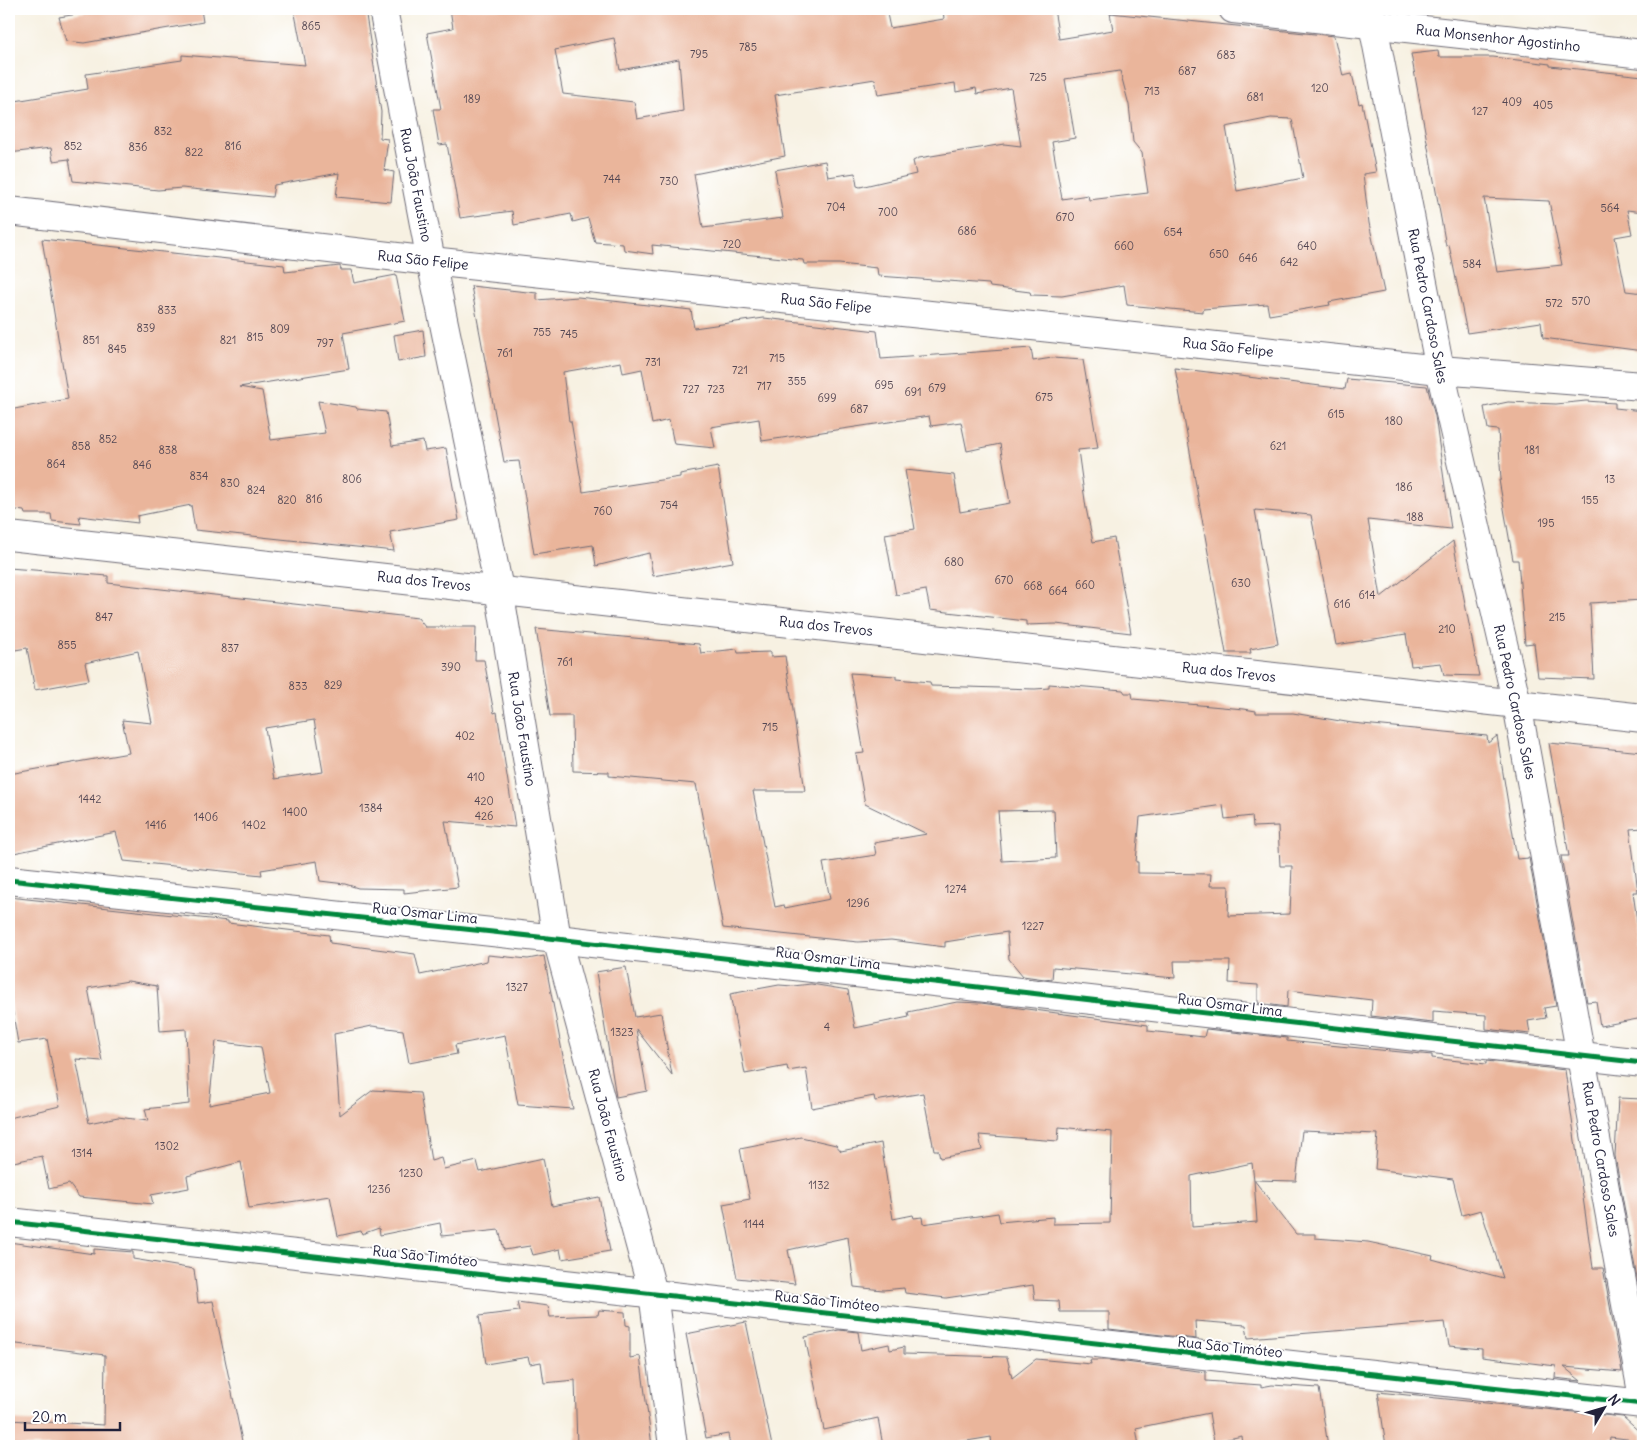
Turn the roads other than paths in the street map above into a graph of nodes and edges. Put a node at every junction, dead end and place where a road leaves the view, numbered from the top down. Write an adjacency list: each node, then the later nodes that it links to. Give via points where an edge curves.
1 (383, 9): 6 (street, Rua João Faustino)
2 (1233, 9): 3 (street, Rua Monsenhor Agostinho)
3 (1371, 16): 4 (street, Rua Monsenhor Agostinho); 7 (street, Rua Pedro Cardoso Sales)
4 (1643, 54)
5 (9, 211): 6 (street, Rua São Felipe)
6 (431, 261): 7 (street, Rua São Felipe); 10 (street, Rua João Faustino)
7 (1440, 370): 8 (street, Rua São Felipe); 11 (street, Rua Pedro Cardoso Sales)
8 (1643, 386)
9 (9, 536): 10 (street, Rua dos Trevos)
10 (499, 589): 11 (street, Rua dos Trevos); 14 (street, Rua João Faustino)
11 (1517, 704): 12 (street, Rua dos Trevos); 15 (street, Rua Pedro Cardoso Sales)
12 (1643, 718)
13 (9, 880): 14 (street, Rua Osmar Lima)
14 (558, 939): 15 (street, Rua Osmar Lima); 18 (street, Rua João Faustino)
15 (1583, 1056): 16 (street, Rua Osmar Lima); 19 (street, Rua Pedro Cardoso Sales)
16 (1643, 1064)
17 (9, 1222): 18 (street, Rua São Timóteo)
18 (653, 1293): 20 (street, Rua São Timóteo); 21 (street, Rua João Faustino)
19 (1643, 1398)
20 (1643, 1404)
21 (673, 1446)

